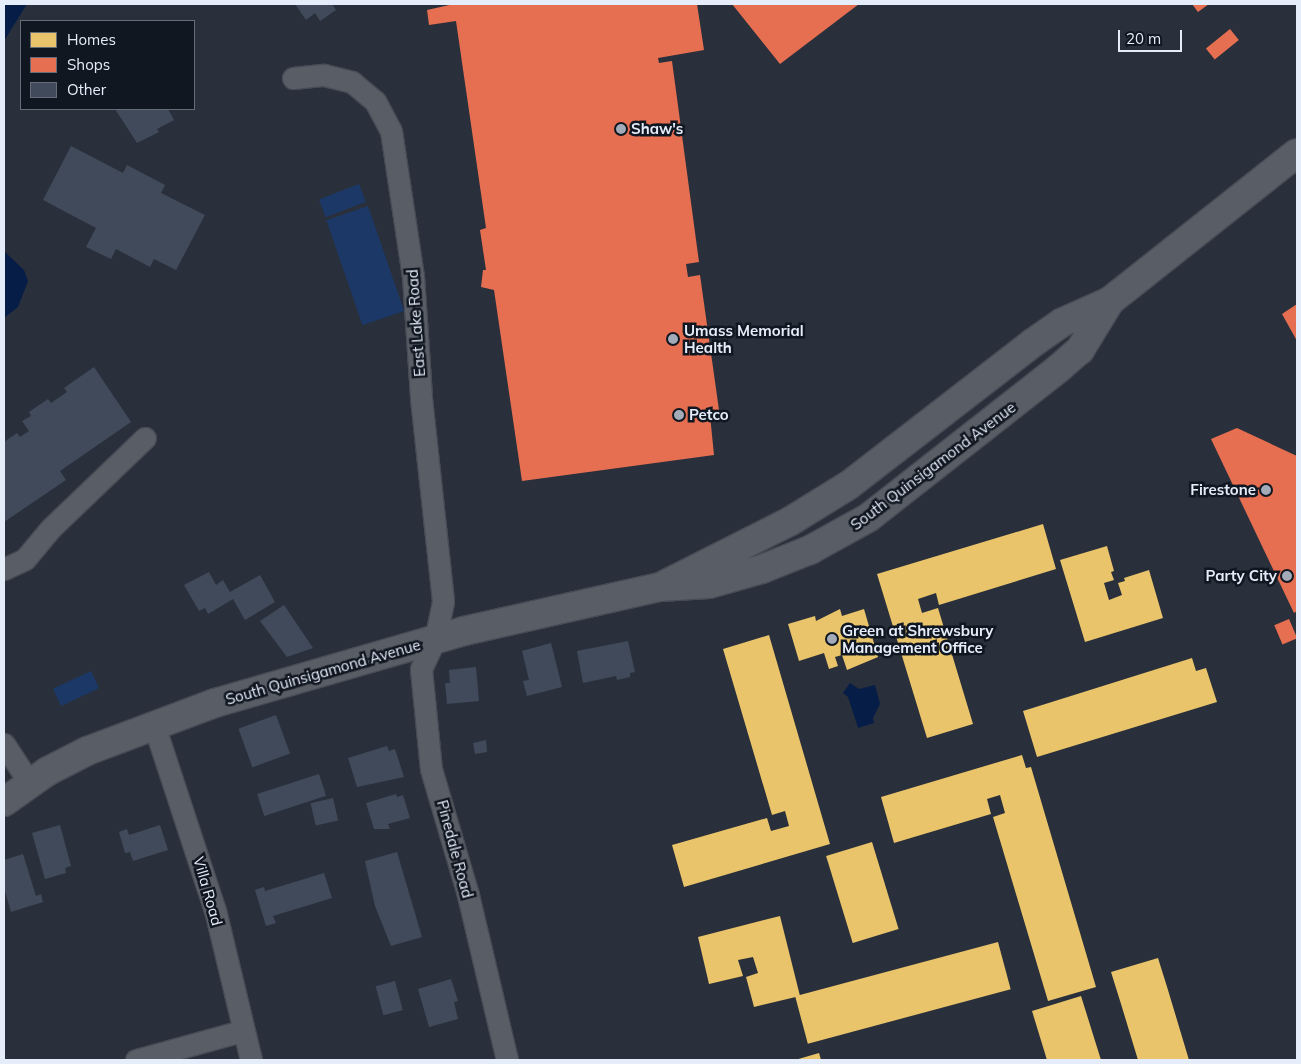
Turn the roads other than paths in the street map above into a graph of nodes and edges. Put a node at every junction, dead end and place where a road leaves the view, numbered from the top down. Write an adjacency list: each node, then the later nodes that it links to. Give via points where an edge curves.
1 (293, 78): 7 (street, East Lake Road, via 324,75 352,82 375,101 391,131 414,276 420,398 437,530 442,602)
2 (1297, 153): 3 (main road, South Quinsigamond Avenue)
3 (1110, 300): 6 (main road, South Quinsigamond Avenue, via 1063,322 1034,342 829,498); 6 (main road, South Quinsigamond Avenue, via 1080,350 868,518 810,550 762,569 709,584)
4 (145, 438): 5 (street, via 51,528 25,559)
5 (4, 569)
6 (660, 588): 7 (main road, South Quinsigamond Avenue)
7 (436, 639): 8 (main road, South Quinsigamond Avenue, via 233,698); 15 (street, Pinedale Road, via 421,669 432,769 468,895)
8 (154, 725): 10 (main road, South Quinsigamond Avenue, via 87,751); 12 (street, Villa Road, via 215,910)
9 (4, 744): 10 (street)
10 (30, 782): 11 (main road, South Quinsigamond Avenue)
11 (4, 802)
12 (241, 1031): 13 (street); 14 (street, Villa Road)
13 (136, 1060)
14 (251, 1060)
15 (507, 1060)

